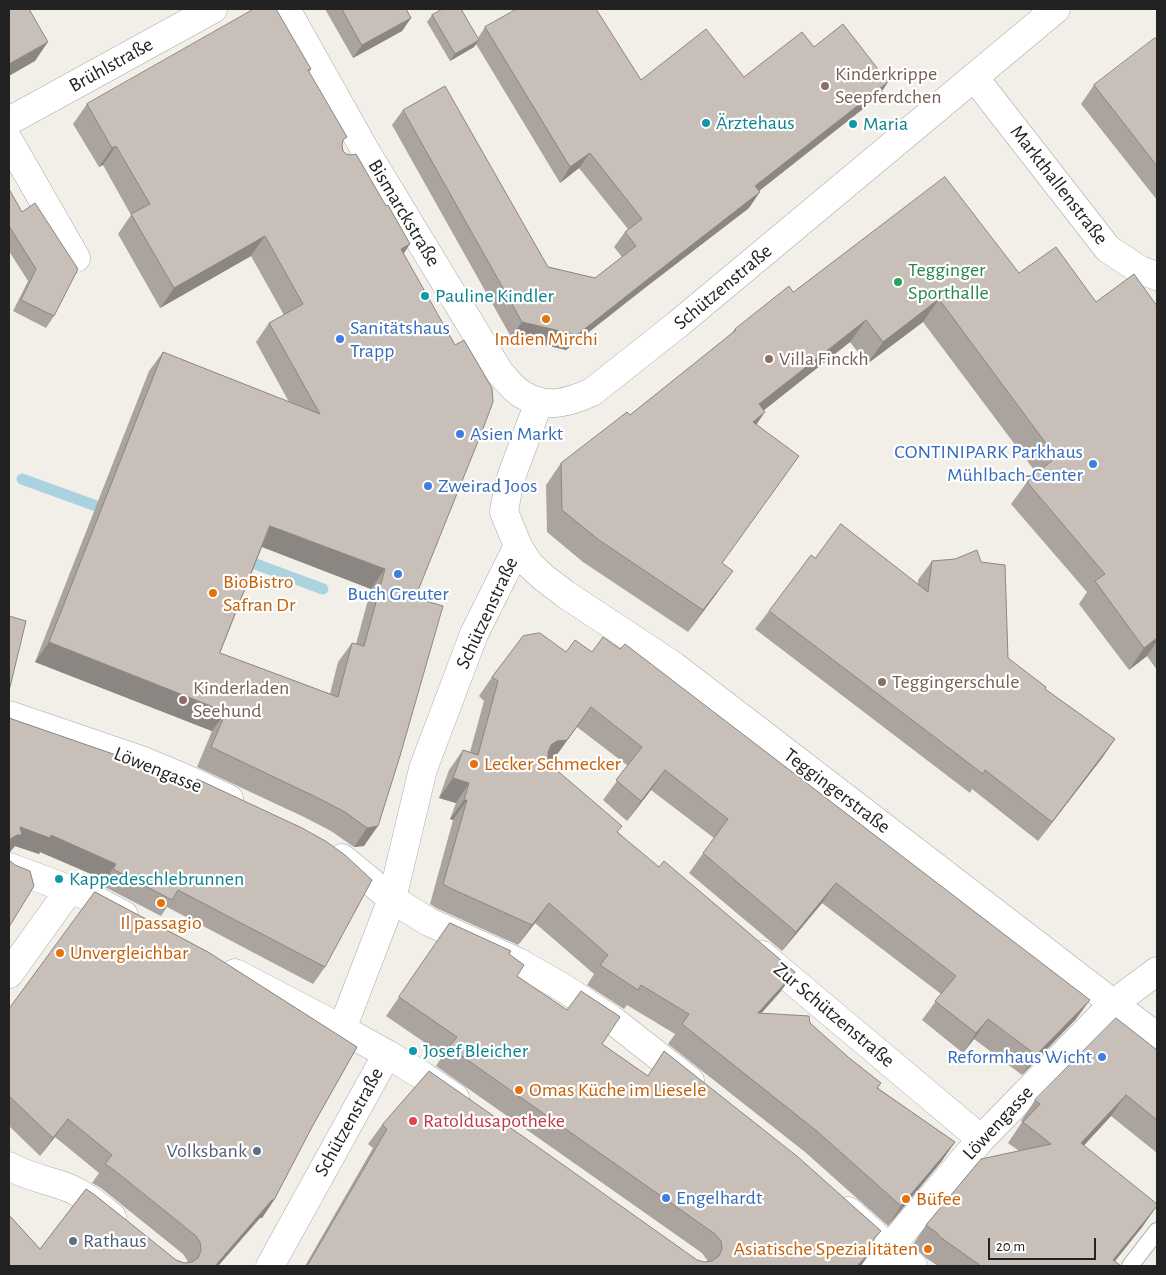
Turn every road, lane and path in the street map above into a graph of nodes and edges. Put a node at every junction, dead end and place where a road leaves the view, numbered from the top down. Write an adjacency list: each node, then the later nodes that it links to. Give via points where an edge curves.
1 (213, 9): 5 (street, Brühlstraße)
2 (286, 9): 9 (street, Bismarckstraße, via 358,154 500,373 521,395)
3 (1056, 9): 4 (street, Schützenstraße)
4 (974, 77): 8 (street, Markthallenstraße, via 1108,249 1140,270); 9 (street, Schützenstraße, via 686,318 592,392 559,404)
5 (9, 121)
6 (9, 140): 7 (street)
7 (76, 258)
8 (1157, 276)
9 (539, 402): 10 (street, Schützenstraße, via 512,472 504,512)
10 (518, 546): 16 (street, Schützenstraße, via 474,634 423,769); 22 (street, Teggingerstraße, via 529,564 550,583 674,666)
11 (9, 715): 12 (street, Löwengasse, via 141,760)
12 (254, 810)
13 (324, 845): 16 (street)
14 (9, 867): 15 (street)
15 (70, 889): 17 (street); 21 (street)
16 (392, 898): 23 (street, Schützenstraße); 26 (street, via 429,922 518,962 562,987 615,1022)
17 (142, 924)
18 (746, 941): 28 (street, Zur Schützenstraße)
19 (212, 960): 23 (street)
20 (1157, 971): 22 (street, Löwengasse)
21 (9, 974)
22 (1114, 1004): 24 (street, Teggingerstraße); 28 (street, Löwengasse)
23 (342, 1029): 25 (street, Schützenstraße)
24 (1157, 1037)
25 (387, 1054): 27 (street); 34 (street, Schützenstraße)
26 (709, 1096)
27 (478, 1114)
28 (981, 1139): 33 (street, Löwengasse)
29 (9, 1166): 31 (street, via 78,1192)
30 (831, 1196): 33 (street)
31 (129, 1230)
32 (1157, 1231): 36 (lane)
33 (881, 1257): 35 (street)
34 (270, 1266)
35 (913, 1266)
36 (1130, 1266)

